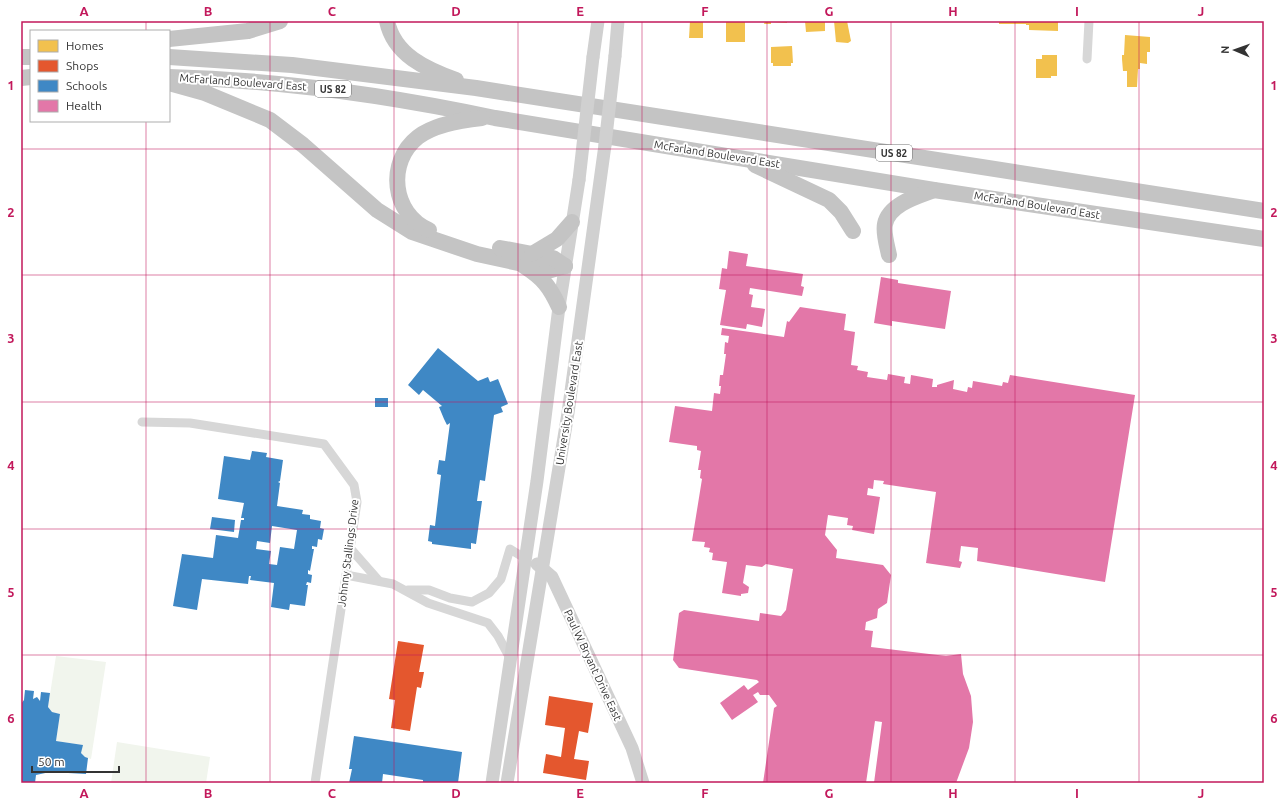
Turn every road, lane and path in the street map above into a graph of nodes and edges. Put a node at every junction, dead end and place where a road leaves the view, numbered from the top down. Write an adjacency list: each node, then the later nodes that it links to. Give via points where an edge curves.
1 (280, 21): 6 (highway, via 248,31)
2 (387, 21): 11 (highway, via 392,37 403,51 431,71)
3 (598, 21): 16 (main road, University Boulevard East, bridge)
4 (618, 21): 26 (main road, University Boulevard East, bridge, via 600,185 568,414)
5 (1089, 21): 8 (street)
6 (170, 39)
7 (170, 57): 11 (highway, McFarland Boulevard East / US 82, via 292,65)
8 (1087, 59)
9 (170, 77): 12 (highway, McFarland Boulevard East / US 82, via 278,82 350,91)
10 (170, 84): 20 (highway, via 205,93 270,120 303,145 377,210 412,232 477,254)
11 (476, 88): 15 (highway, McFarland Boulevard East / US 82)
12 (495, 118): 13 (highway, McFarland Boulevard East / US 82); 20 (highway, via 450,124 418,137 406,150 400,163 397,176 398,195 406,211 427,230 488,245)
13 (739, 157): 14 (highway, McFarland Boulevard East / US 82); 17 (highway, via 829,200 841,212)
14 (934, 190): 18 (highway, McFarland Boulevard East / US 82); 19 (highway, via 907,200 889,213 884,224)
15 (1264, 211)
16 (572, 222): 20 (highway, via 557,239); 21 (main road, University Boulevard East)
17 (853, 231)
18 (1264, 239)
19 (889, 255)
20 (526, 258): 21 (highway, via 551,270); 22 (highway, via 537,275 550,288)
21 (565, 266): 22 (main road, University Boulevard East)
22 (558, 307): 25 (main road, University Boulevard East)
23 (142, 422): 24 (street, Johnny Stallings Drive, via 190,423 324,444 354,486 357,502)
24 (350, 548): 27 (street, Johnny Stallings Drive); 28 (street)
25 (526, 559): 26 (main road, Paul W Bryant Drive East); 29 (street, via 510,549 501,579 489,593 472,602 450,598 429,590); 30 (main road, University Boulevard East)
26 (542, 567): 33 (main road, University Boulevard East); 34 (main road, Paul W Bryant Drive East, via 552,577 623,728)
27 (346, 575): 28 (street); 31 (street, Johnny Stallings Drive)
28 (380, 581): 29 (street)
29 (407, 590): 30 (street, via 428,603 488,623)
30 (511, 661): 32 (main road, University Boulevard East)
31 (315, 783)
32 (492, 783)
33 (507, 783)
34 (643, 783)

